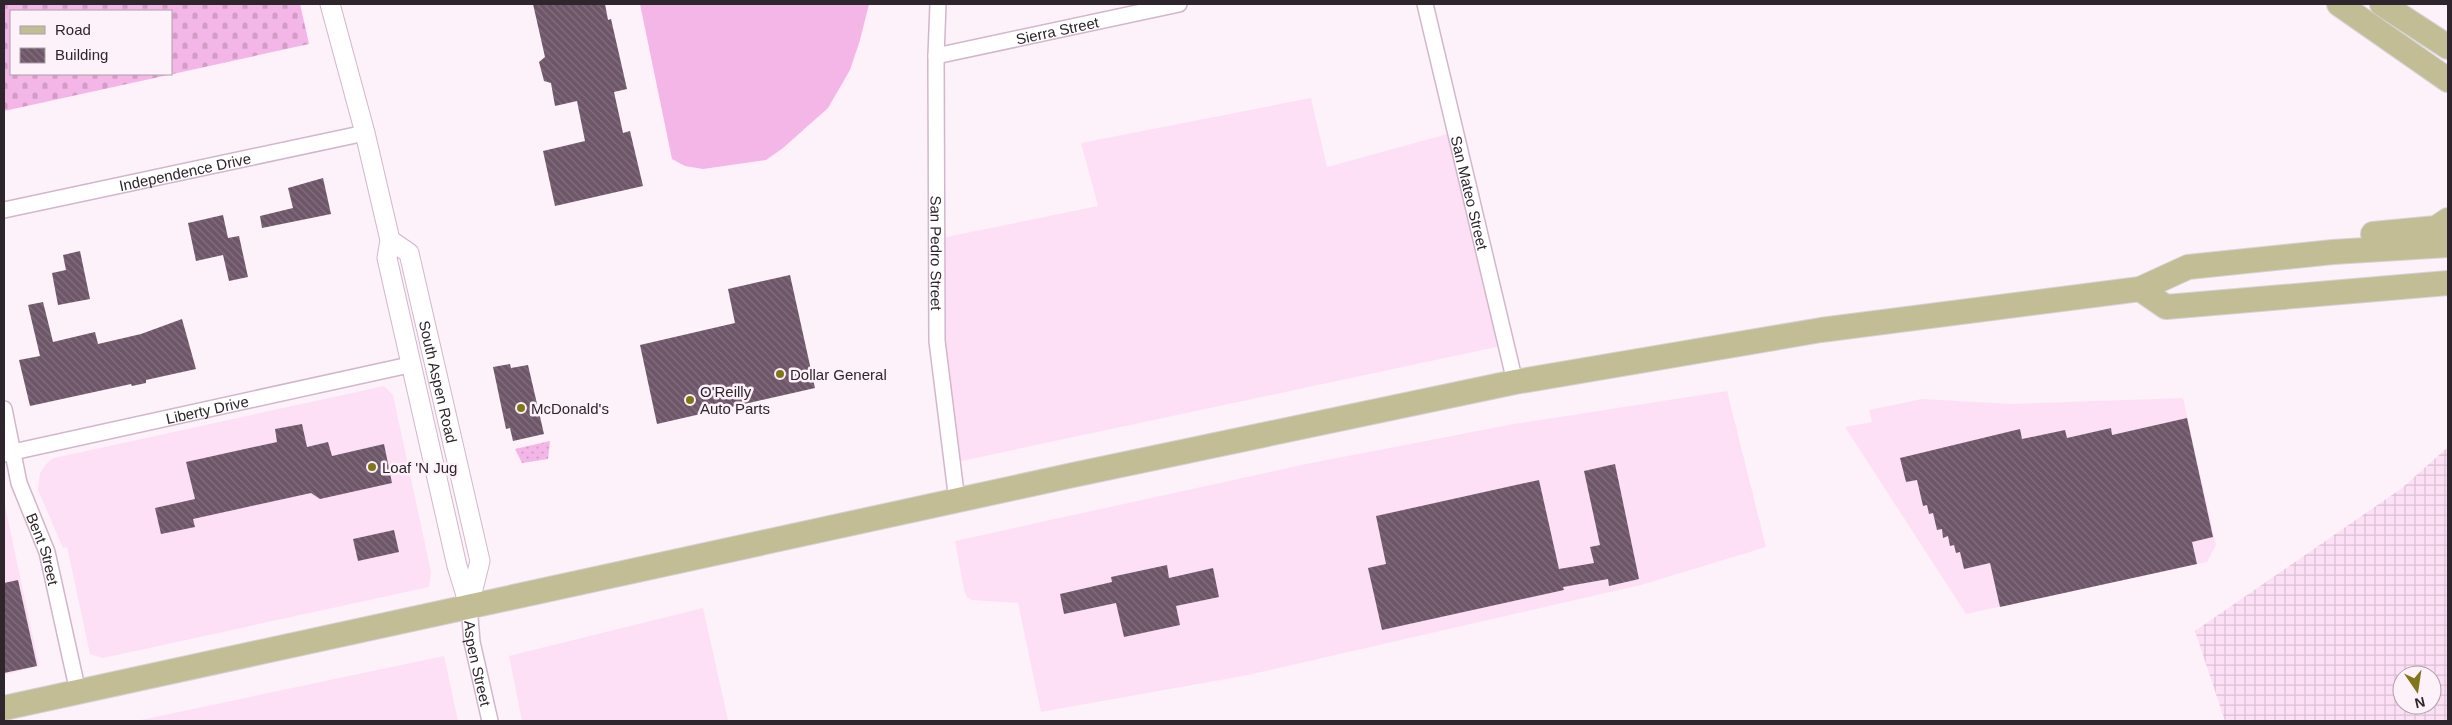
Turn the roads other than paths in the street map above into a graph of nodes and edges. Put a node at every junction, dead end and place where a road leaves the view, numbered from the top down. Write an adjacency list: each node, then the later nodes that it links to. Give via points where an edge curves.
1 (330, 4): 10 (street, South Aspen Road)
2 (938, 4): 8 (street, San Pedro Street)
3 (1179, 4): 8 (street, Sierra Street)
4 (1425, 4): 19 (street, San Mateo Street)
5 (2339, 4): 9 (main road)
6 (2382, 4): 7 (main road)
7 (2448, 47)
8 (936, 56): 22 (street, San Pedro Street, via 937,341)
9 (2448, 80)
10 (365, 133): 11 (street, Independence Drive); 13 (street, South Aspen Road)
11 (4, 210)
12 (2448, 220): 15 (main road, via 2436,228 2349,236)
13 (390, 240): 18 (street, South Aspen Road, via 387,258); 23 (street, South Aspen Road, via 409,254 480,561)
14 (2448, 245): 15 (main road)
15 (2333, 252): 17 (main road, via 2188,267)
16 (2448, 283): 17 (main road, via 2166,307)
17 (2140, 289): 19 (main road, via 1821,330)
18 (409, 365): 21 (street, Liberty Drive); 23 (street, South Aspen Road)
19 (1515, 382): 22 (main road)
20 (4, 409): 21 (street, Bent Street)
21 (8, 453): 24 (street, Bent Street, via 47,552)
22 (957, 501): 23 (main road)
23 (469, 605): 24 (main road); 26 (street, Aspen Street, via 472,642)
24 (78, 692): 25 (main road)
25 (4, 708)
26 (490, 721)

